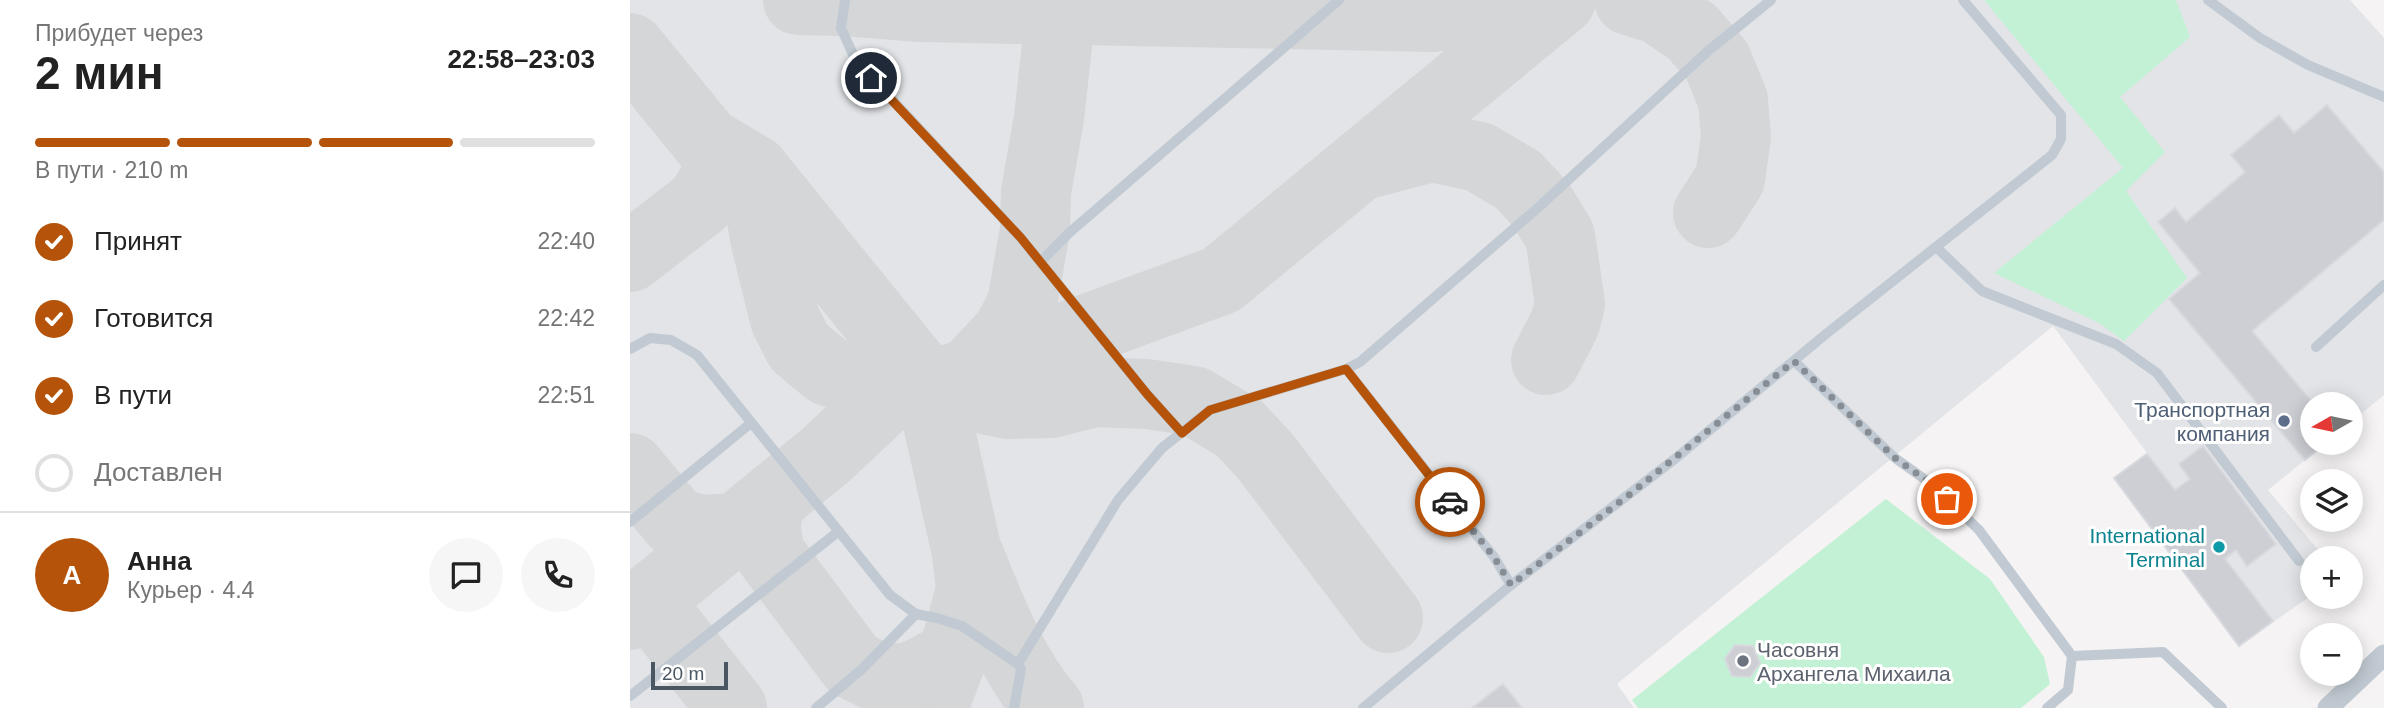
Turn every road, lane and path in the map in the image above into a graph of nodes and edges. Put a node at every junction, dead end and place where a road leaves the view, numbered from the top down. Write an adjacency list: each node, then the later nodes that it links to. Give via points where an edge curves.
1 (845, 0): 8 (lane, via 841,28 856,61)
2 (1339, 0): 8 (lane)
3 (1771, 0): 13 (lane, via 1708,51 1511,232 1360,362)
4 (1963, 0): 7 (lane, via 2061,115 2061,138 2052,155)
5 (2208, 0): 6 (lane, via 2260,38 2308,65)
6 (2384, 97)
7 (1936, 247): 12 (lane); 18 (lane, via 1982,292 2116,344 2157,373)
8 (1040, 262): 15 (lane)
9 (2384, 285): 10 (lane)
10 (2316, 347)
11 (630, 349): 14 (lane, via 650,338 684,345)
12 (1794, 361): 19 (lane); 22 (lane, via 1979,530)
13 (1346, 369): 15 (lane, via 1210,410); 19 (lane)
14 (751, 423): 16 (lane); 17 (lane)
15 (1182, 433): 23 (lane, via 1162,448 1118,500)
16 (630, 522)
17 (839, 531): 20 (lane, via 890,595); 24 (lane)
18 (2299, 561)
19 (1511, 585): 27 (lane)
20 (916, 614): 23 (lane, via 962,626); 25 (lane)
21 (2384, 655): 30 (street)
22 (2072, 656): 28 (lane, via 2068,690); 29 (lane, via 2163,652)
23 (1018, 664): 26 (lane)
24 (630, 696)
25 (816, 708)
26 (1014, 708)
27 (1363, 708)
28 (2047, 708)
29 (2222, 708)
30 (2328, 708)

